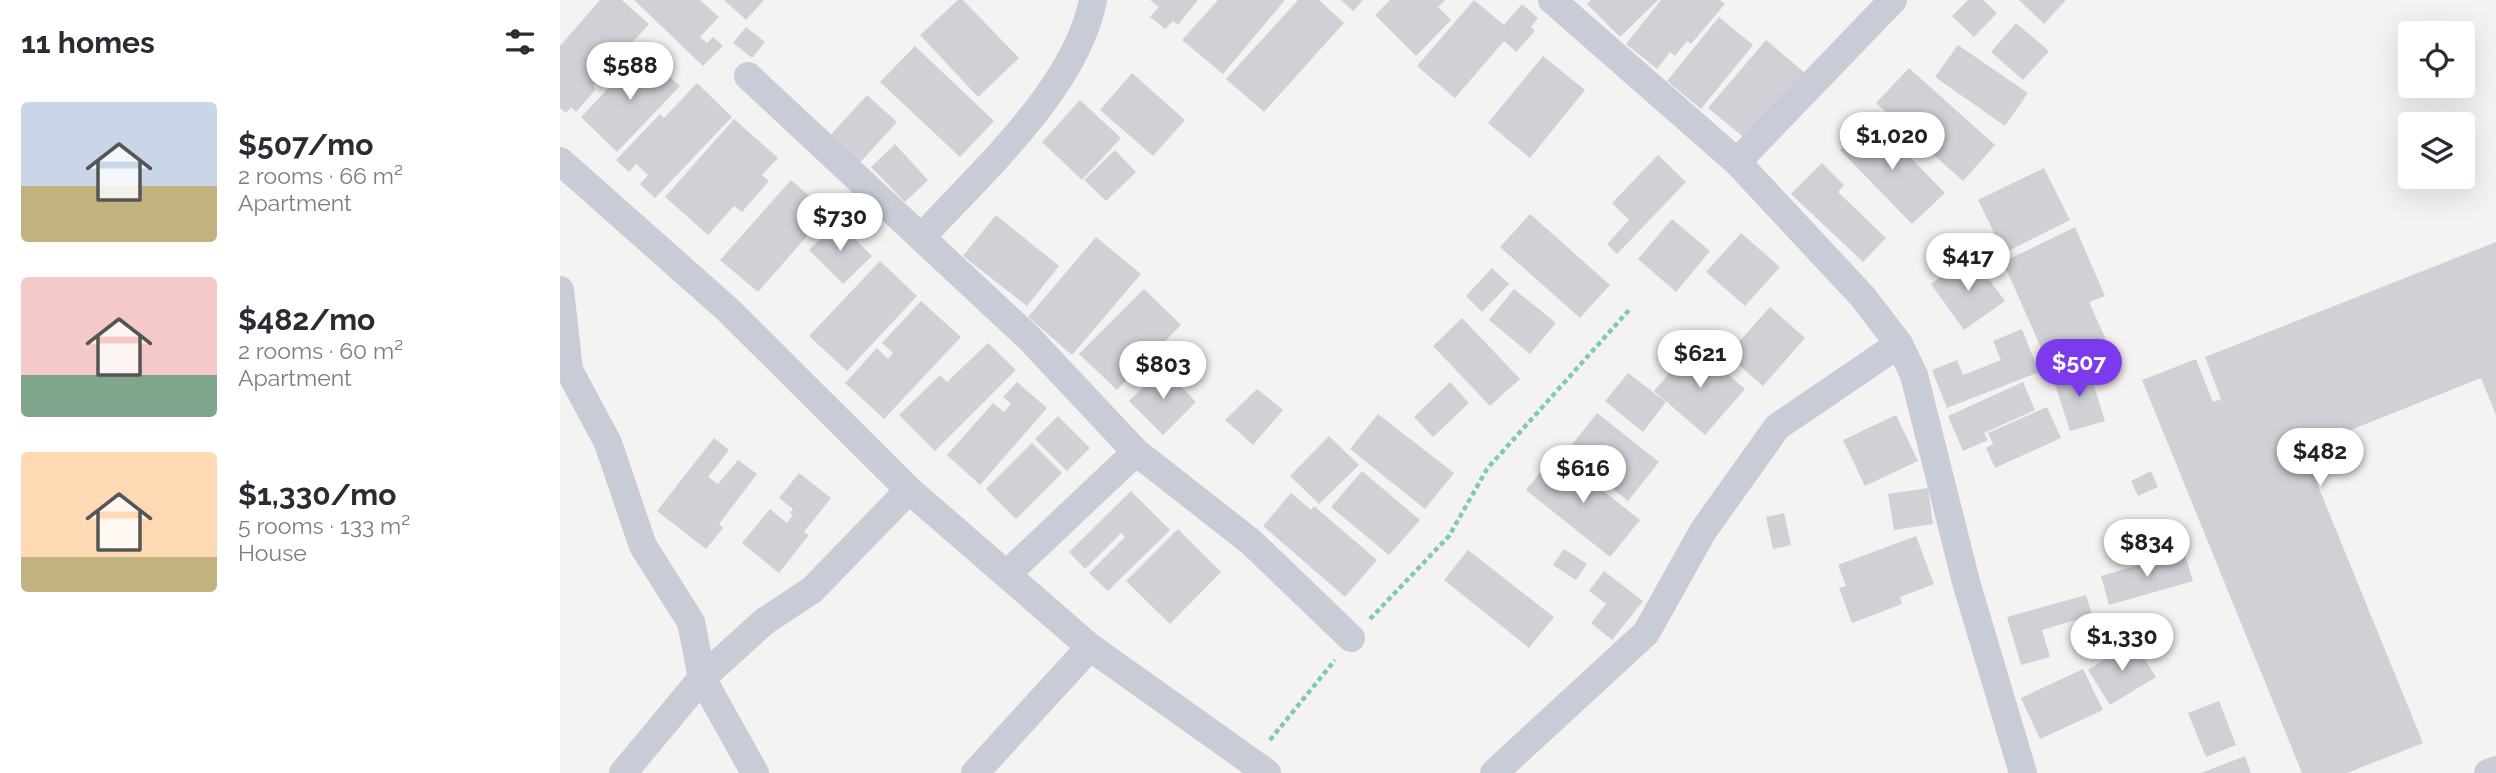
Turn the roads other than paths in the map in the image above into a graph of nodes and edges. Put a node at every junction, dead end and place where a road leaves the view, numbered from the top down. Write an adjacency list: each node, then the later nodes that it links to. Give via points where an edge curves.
1 (1093, 0): 7 (street, via 1089,20 1048,98)
2 (1552, 0): 6 (street)
3 (1893, 0): 6 (street)
4 (748, 76): 7 (street)
5 (560, 161): 11 (street, via 727,309)
6 (1737, 162): 9 (street, via 1863,297)
7 (922, 237): 10 (street, via 1029,338)
8 (560, 290): 15 (street, via 569,370 608,443 643,546 691,622)
9 (1899, 344): 21 (street, via 1777,427 1703,531 1646,634); 22 (street, via 1914,375 1966,582)
10 (1136, 452): 12 (street); 13 (street, via 1251,542)
11 (909, 490): 12 (street); 15 (street, via 812,590 765,621)
12 (1007, 574): 14 (street)
13 (1351, 639)
14 (1090, 647): 16 (street); 20 (street)
15 (702, 678): 18 (street); 19 (street)
16 (1259, 767)
17 (2496, 770): 23 (street)
18 (624, 773)
19 (755, 773)
20 (975, 773)
21 (1494, 773)
22 (2023, 773)
23 (2488, 773)

